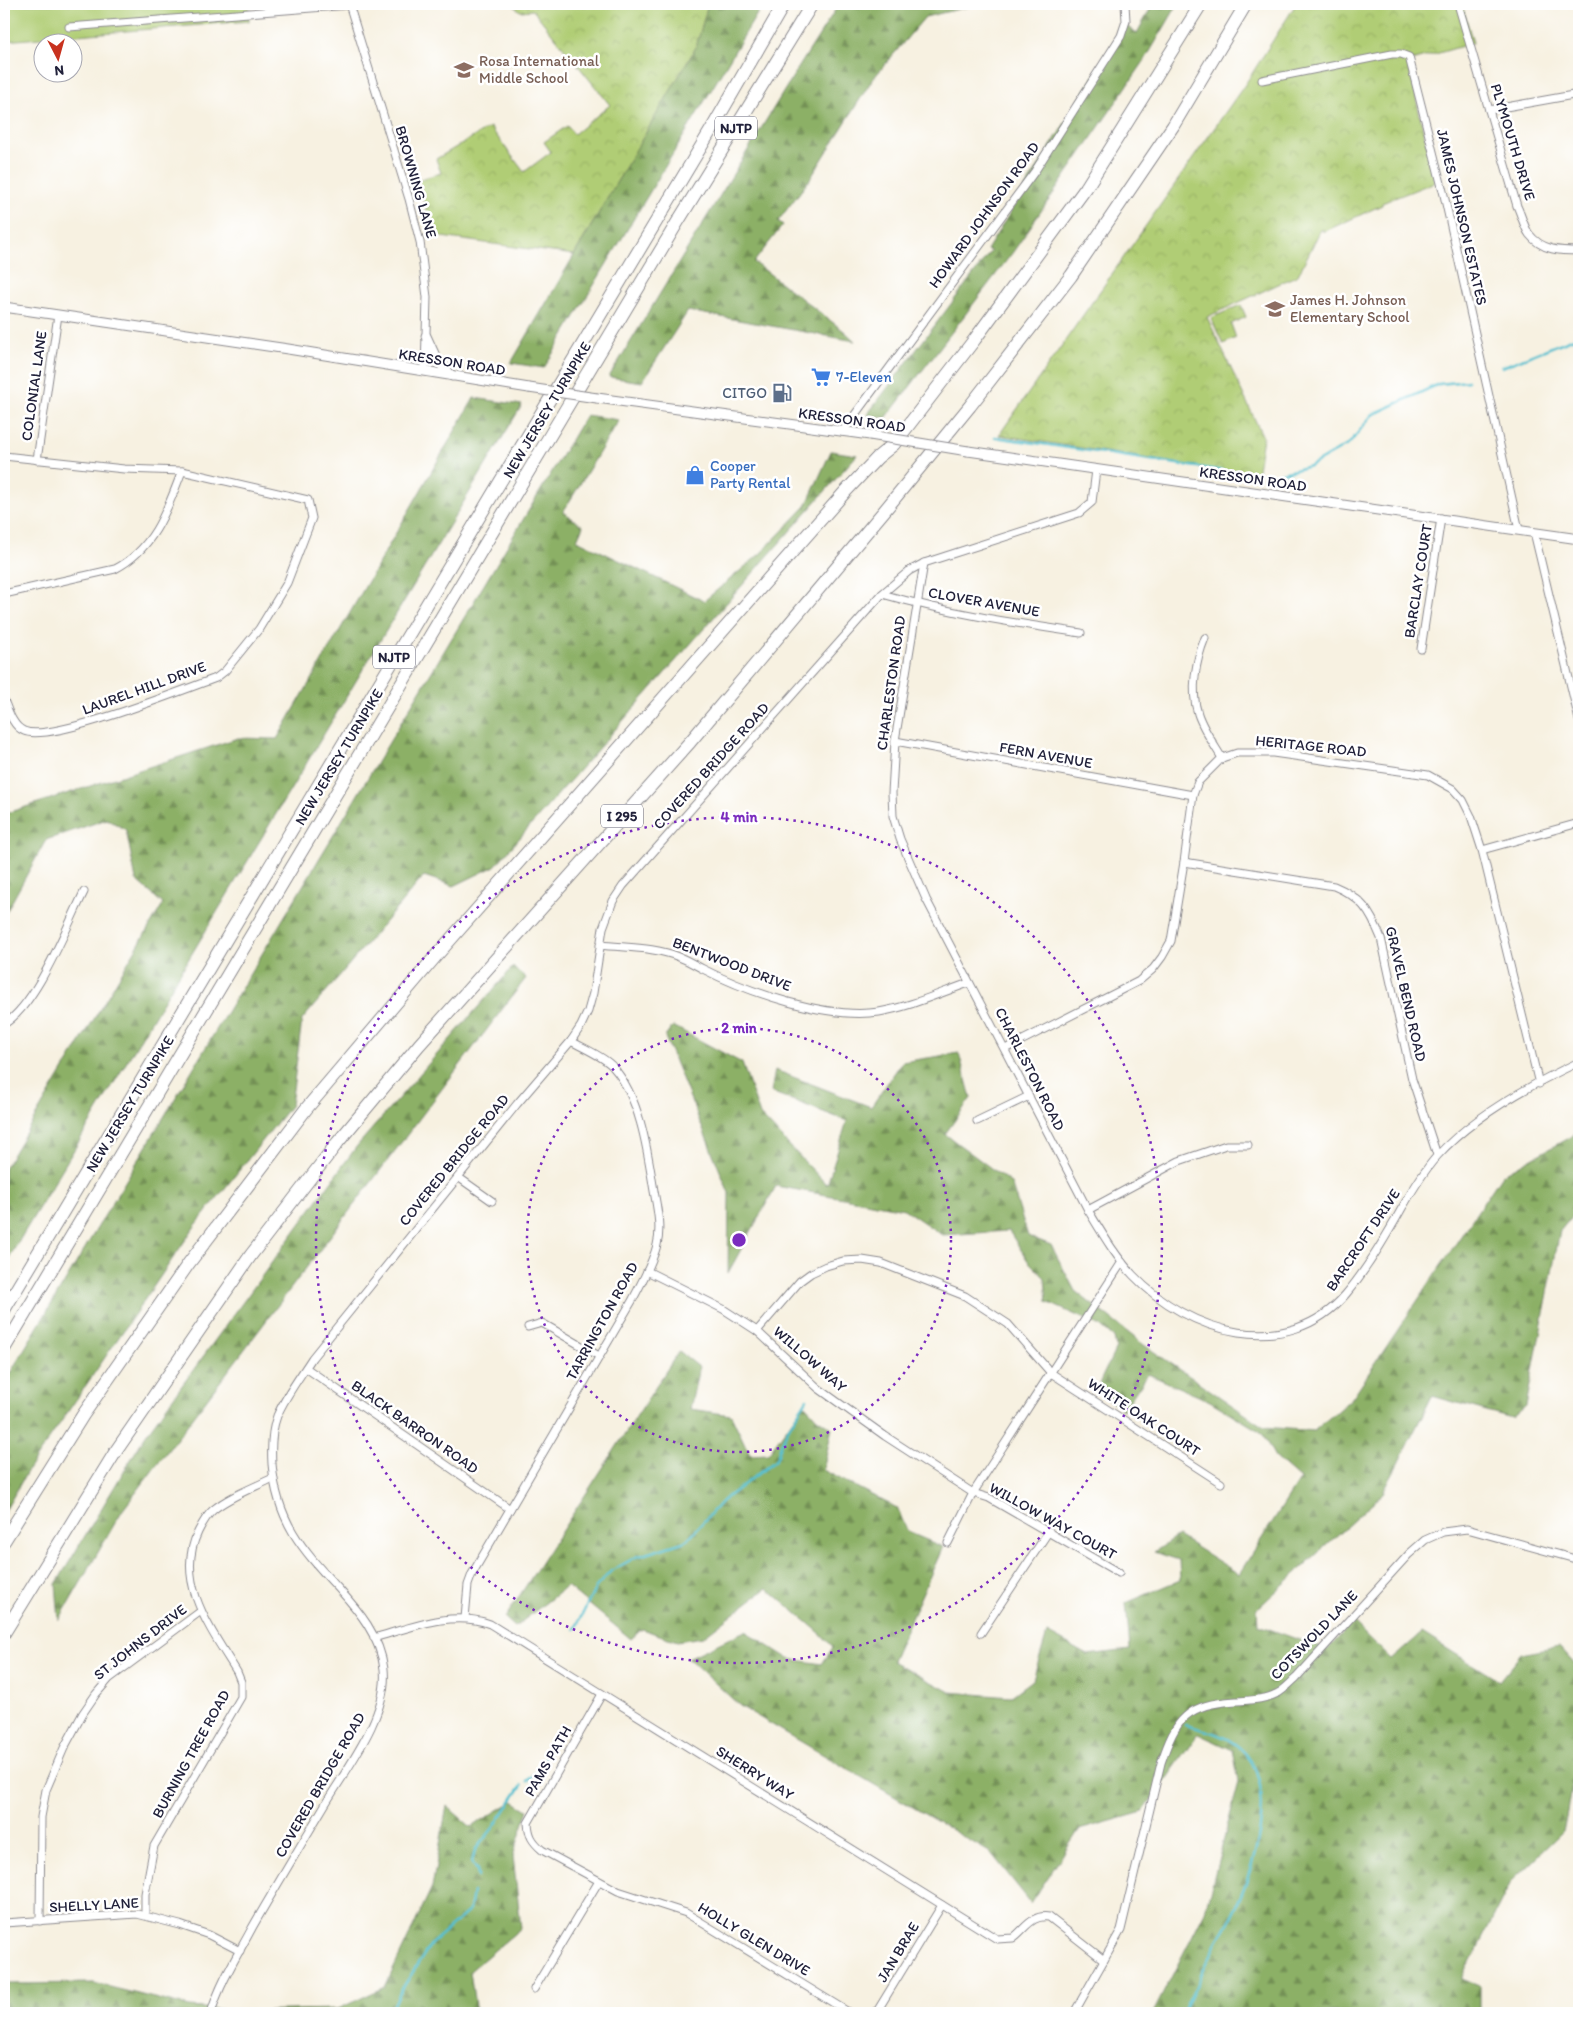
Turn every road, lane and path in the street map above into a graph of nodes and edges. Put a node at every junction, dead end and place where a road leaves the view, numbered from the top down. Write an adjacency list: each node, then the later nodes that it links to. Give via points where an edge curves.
1 (350, 4): 9 (street, BROWNING LANE); 17 (street, BROWNING LANE, via 420,242 427,297)
2 (784, 4): 61 (highway, NEW JERSEY TURNPIKE / NJTP)
3 (812, 4): 10 (highway, NEW JERSEY TURNPIKE / NJTP)
4 (818, 4): 10 (highway)
5 (1125, 4): 20 (street, HOWARD JOHNSON ROAD, via 1126,21 1121,36 1035,171)
6 (1200, 4): 73 (highway, via 1086,188 894,444 845,492 435,957 306,1109 178,1279 83,1415)
7 (1246, 4): 79 (highway, I 295, via 1173,126 1071,276 970,406 696,734 419,1044 257,1248 116,1451)
8 (1458, 4): 13 (street, PLYMOUTH DRIVE)
9 (69, 26)
10 (795, 34): 64 (highway, NEW JERSEY TURNPIKE / NJTP, via 677,223)
11 (1262, 80): 26 (street, JAMES JOHNSON ESTATES, via 1392,54 1409,57 1446,203)
12 (1579, 94): 13 (street)
13 (1489, 110): 14 (street, PLYMOUTH DRIVE, via 1517,206 1529,234 1546,247 1558,251)
14 (1579, 251)
15 (4, 307): 16 (street, KRESSON ROAD)
16 (58, 315): 18 (street, KRESSON ROAD); 22 (street, COLONIAL LANE)
17 (426, 336): 18 (street, BROWNING LANE); 19 (street, via 437,360)
18 (425, 371): 19 (street, KRESSON ROAD)
19 (452, 376): 20 (street, KRESSON ROAD, bridge)
20 (842, 432): 23 (street, KRESSON ROAD, bridge)
21 (4, 456): 22 (street, LAUREL HILL DRIVE)
22 (37, 460): 24 (street, LAUREL HILL DRIVE)
23 (1096, 470): 25 (street, KRESSON ROAD); 29 (street, COVERED BRIDGE ROAD, via 1092,502 1079,513)
24 (182, 471): 30 (street, via 158,528 127,563 115,569); 36 (street, LAUREL HILL DRIVE, via 308,500 312,518 287,583 259,629 226,671 216,678 78,727 35,734 24,731 14,721)
25 (1441, 518): 26 (street, KRESSON ROAD); 35 (street, BARCLAY COURT)
26 (1519, 530): 27 (street, KRESSON ROAD)
27 (1534, 532): 28 (street, KRESSON ROAD); 37 (street)
28 (1579, 539)
29 (924, 563): 31 (street, COVERED BRIDGE ROAD); 32 (street, CHARLESTON ROAD)
30 (4, 594)
31 (882, 594): 32 (street, CLOVER AVENUE); 45 (street, COVERED BRIDGE ROAD, via 623,886 608,911)
32 (916, 604): 33 (street, CLOVER AVENUE); 38 (street, CHARLESTON ROAD)
33 (1081, 633)
34 (1205, 638): 39 (street, via 1197,658 1197,711)
35 (1421, 649)
36 (4, 700)
37 (1579, 720)
38 (895, 741): 40 (street, FERN AVENUE); 46 (street, CHARLESTON ROAD, via 892,793 897,830 926,899)
39 (1222, 758): 40 (street, via 1198,782); 42 (street, HERITAGE ROAD, via 1238,753 1272,753 1428,775 1453,789 1463,800)
40 (1193, 795): 43 (street)
41 (1579, 823): 42 (street)
42 (1482, 850): 51 (street, HERITAGE ROAD)
43 (1184, 862): 49 (street, via 1171,941 1153,970 1139,981); 55 (street, GRAVEL BEND ROAD, via 1334,886 1361,902 1374,919 1381,938 1412,1079)
44 (84, 892): 47 (street, via 23,1008)
45 (600, 945): 46 (street, BENTWOOD DRIVE, via 664,952 771,997 852,1013 900,1007); 48 (street, COVERED BRIDGE ROAD, via 588,1011)
46 (969, 983): 49 (street, CHARLESTON ROAD)
47 (4, 1024)
48 (571, 1041): 56 (street, COVERED BRIDGE ROAD); 60 (street, TARRINGTON ROAD, via 612,1065 626,1084 642,1126 659,1229)
49 (1005, 1049): 52 (street, CHARLESTON ROAD)
50 (1579, 1062): 51 (street, BARCROFT DRIVE)
51 (1538, 1084): 55 (street, BARCROFT DRIVE, via 1460,1133)
52 (1029, 1096): 53 (street); 58 (street, CHARLESTON ROAD)
53 (977, 1122)
54 (1248, 1145): 58 (street, via 1226,1145 1179,1161)
55 (1438, 1155): 59 (street, BARCROFT DRIVE, via 1424,1171 1387,1235 1346,1294 1322,1317 1298,1329 1272,1334 1241,1333 1212,1326 1157,1296)
56 (458, 1177): 57 (street); 66 (street, COVERED BRIDGE ROAD)
57 (492, 1201)
58 (1088, 1210): 59 (street, CHARLESTON ROAD)
59 (1122, 1262): 67 (street)
60 (647, 1271): 63 (street, WILLOW WAY, via 723,1309); 65 (street, TARRINGTON ROAD)
61 (4, 1310)
62 (528, 1327): 65 (street, via 542,1323)
63 (757, 1331): 67 (street, WHITE OAK COURT, via 800,1281 811,1273 826,1266 862,1260 965,1296 1008,1324); 70 (street, WILLOW WAY, via 818,1388)
64 (4, 1349)
65 (599, 1356): 71 (street, TARRINGTON ROAD)
66 (306, 1368): 68 (street, COVERED BRIDGE ROAD, via 287,1396 272,1433); 71 (street, BLACK BARRON ROAD)
67 (1051, 1374): 69 (street, WHITE OAK COURT); 70 (street)
68 (273, 1478): 77 (street, BURNING TREE ROAD, via 228,1499 203,1521 190,1553 193,1586); 81 (street, COVERED BRIDGE ROAD, via 287,1524 306,1553 353,1605)
69 (1221, 1483)
70 (973, 1493): 72 (street, WILLOW WAY COURT, via 989,1498); 74 (street)
71 (510, 1509): 78 (street, TARRINGTON ROAD, via 472,1574)
72 (1049, 1531): 76 (street, WILLOW WAY COURT); 80 (street)
73 (4, 1541)
74 (948, 1542)
75 (1579, 1558): 90 (street, COTSWOLD LANE, via 1468,1529 1443,1532 1425,1540 1409,1554 1279,1693 1259,1700 1216,1702 1196,1709 1182,1719 1170,1736 1161,1763 1121,1930)
76 (1119, 1573)
77 (201, 1611): 86 (street, BURNING TREE ROAD, via 237,1672 241,1697 154,1846 145,1894); 87 (street, ST JOHNS DRIVE, via 109,1679 96,1694 64,1748 46,1790 41,1817)
78 (465, 1618): 81 (street, SHERRY WAY, via 440,1620); 82 (street, SHERRY WAY, via 490,1624)
79 (4, 1633)
80 (981, 1633)
81 (374, 1638): 89 (street, COVERED BRIDGE ROAD, via 384,1668 378,1714)
82 (602, 1694): 83 (street, PAMS PATH, via 528,1822 529,1836); 85 (street, SHERRY WAY)
83 (534, 1843): 84 (street, HOLLY GLEN DRIVE)
84 (599, 1881): 91 (street); 93 (street, HOLLY GLEN DRIVE, via 618,1891 686,1913)
85 (942, 1905): 90 (street, SHERRY WAY, via 997,1939 1013,1938 1033,1918 1049,1917); 94 (street, JAN BRAE)
86 (145, 1915): 87 (street, SHELLY LANE); 89 (street, SHELLY LANE, via 202,1933)
87 (40, 1921): 88 (street, SHELLY LANE)
88 (4, 1923)
89 (240, 1951): 92 (street, COVERED BRIDGE ROAD)
90 (1104, 1960): 95 (street, COTSWOLD LANE)
91 (534, 1989)
92 (211, 2013)
93 (850, 2013)
94 (876, 2013)
95 (1074, 2013)

